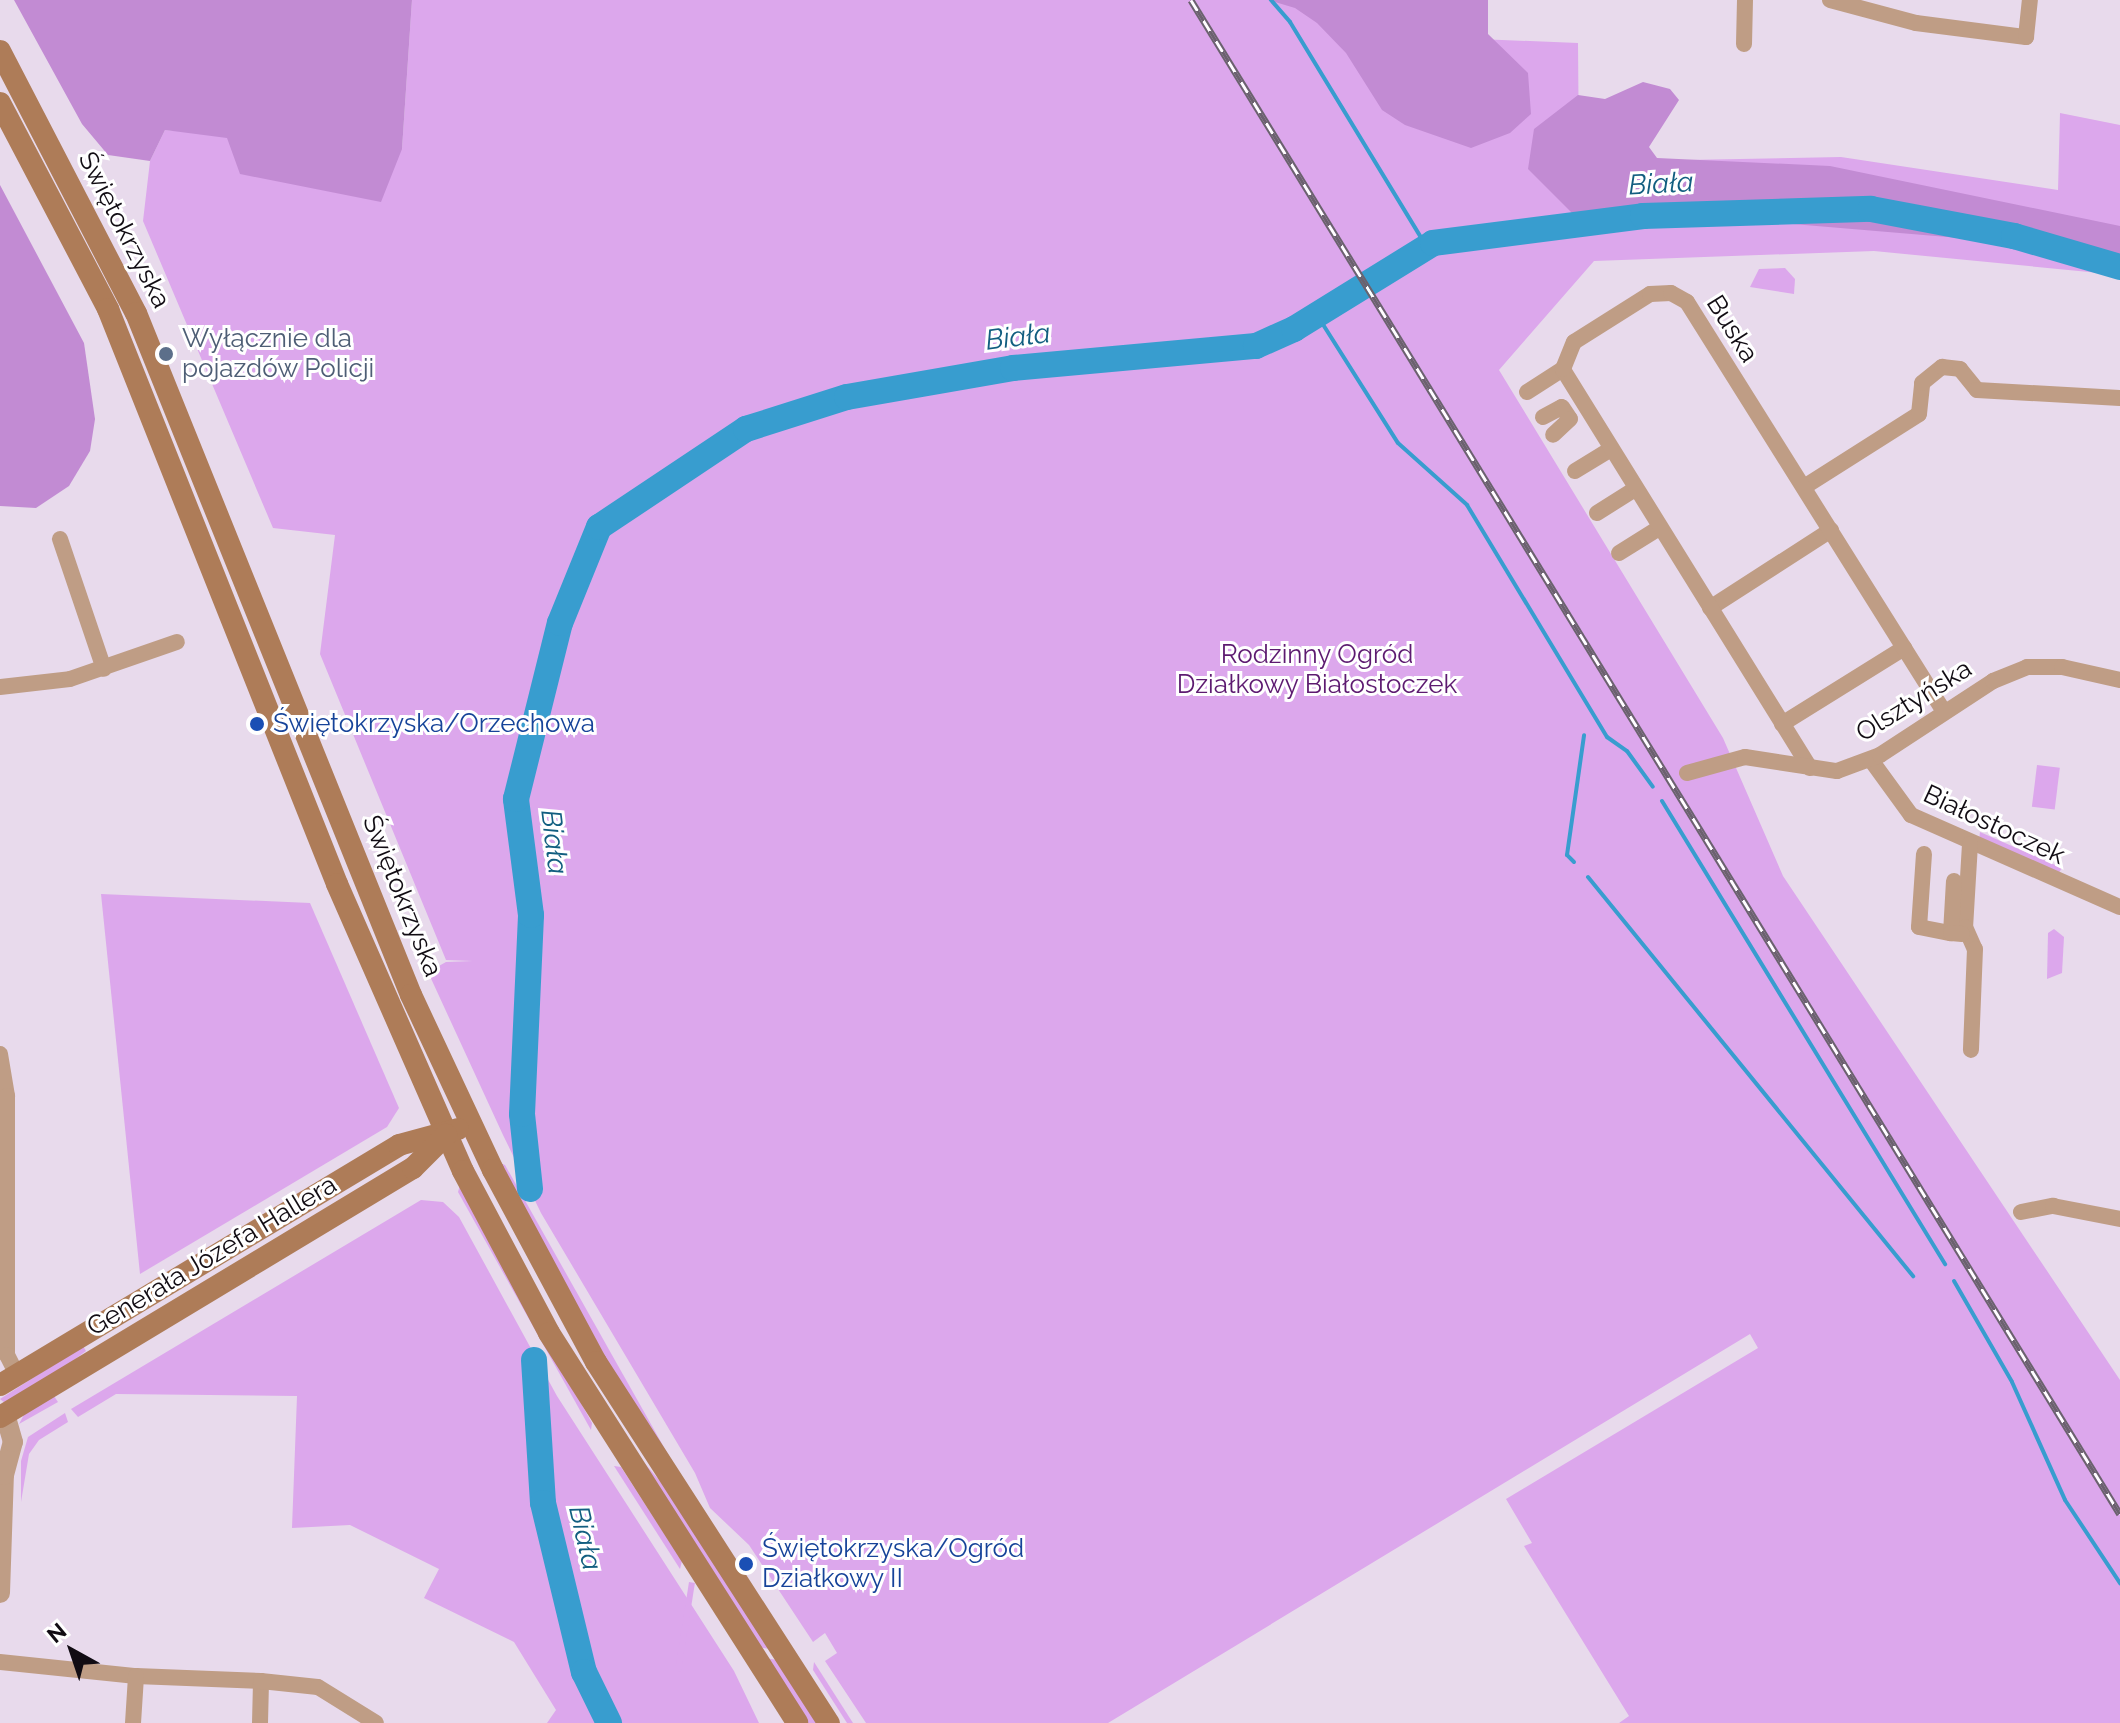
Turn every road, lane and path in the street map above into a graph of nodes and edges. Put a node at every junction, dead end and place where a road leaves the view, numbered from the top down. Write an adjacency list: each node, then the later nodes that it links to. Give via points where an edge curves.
1 (1745, 0): 4 (street)
2 (1830, 0): 3 (street, via 1916,23 2026,37)
3 (2030, 0)
4 (1744, 44)
5 (0, 51): 41 (main road, Świętokrzyska, via 136,313 395,956)
6 (0, 103): 42 (main road, Świętokrzyska, via 108,309 337,884)
7 (1563, 369): 8 (street); 10 (street); 16 (street, Buska, via 1574,342 1638,302 1660,292 1682,296)
8 (1527, 392)
9 (2120, 398): 16 (street, via 1977,390 1960,369 1942,367 1922,383 1919,414)
10 (1585, 408): 12 (street); 14 (street)
11 (1543, 417): 12 (street, via 1562,407)
12 (1569, 417): 13 (street, via 1570,425)
13 (1553, 435)
14 (1611, 449): 15 (street); 17 (street)
15 (1575, 471)
16 (1804, 487): 20 (street, Buska)
17 (1635, 489): 18 (street); 19 (street)
18 (1597, 513)
19 (1659, 528): 22 (street); 23 (street)
20 (1831, 530): 23 (street); 25 (street, Buska)
21 (60, 539): 26 (street)
22 (1619, 553)
23 (1710, 608): 30 (street)
24 (177, 642): 26 (street)
25 (1904, 648): 29 (street, Buska); 30 (street)
26 (104, 669): 28 (street)
27 (2120, 680): 29 (street, Olsztyńska, via 2062,667 2027,667)
28 (0, 687)
29 (1944, 712): 31 (street, Olsztyńska)
30 (1782, 724): 32 (street)
31 (1871, 760): 32 (street, Olsztyńska, via 1831,773); 34 (street, Białostoczek, via 1907,813)
32 (1810, 768): 33 (street, Olsztyńska, via 1737,757)
33 (1687, 773)
34 (1970, 844): 37 (street, Białostoczek); 38 (street)
35 (1924, 854): 38 (street, via 1919,927)
36 (1954, 881): 38 (street)
37 (2120, 907)
38 (1964, 936): 39 (street)
39 (1971, 1050)
40 (0, 1054): 47 (street, via 7,1096)
41 (470, 1124): 42 (main road, Generała Józefa Hallera); 49 (main road, Świętokrzyska, via 544,1270)
42 (446, 1135): 45 (main road, Generała Józefa Hallera, via 399,1145); 46 (main road, Generała Józefa Hallera, via 413,1168); 50 (main road, Świętokrzyska, via 549,1333)
43 (2021, 1212): 44 (street, via 2053,1206)
44 (2120, 1219)
45 (220, 1253): 46 (main road); 47 (main road, Generała Józefa Hallera)
46 (235, 1275): 48 (main road, Generała Józefa Hallera)
47 (8, 1380)
48 (3, 1415): 51 (street, via 13,1442)
49 (632, 1419): 50 (main road); 60 (main road, Świętokrzyska)
50 (609, 1432): 59 (main road, Świętokrzyska)
51 (2, 1472): 52 (street)
52 (0, 1593)
53 (0, 1662): 54 (street)
54 (136, 1676): 55 (street); 56 (street)
55 (261, 1681): 57 (street); 58 (street, via 318,1687)
56 (133, 1723)
57 (260, 1723)
58 (376, 1723)
59 (797, 1723)
60 (829, 1723)

